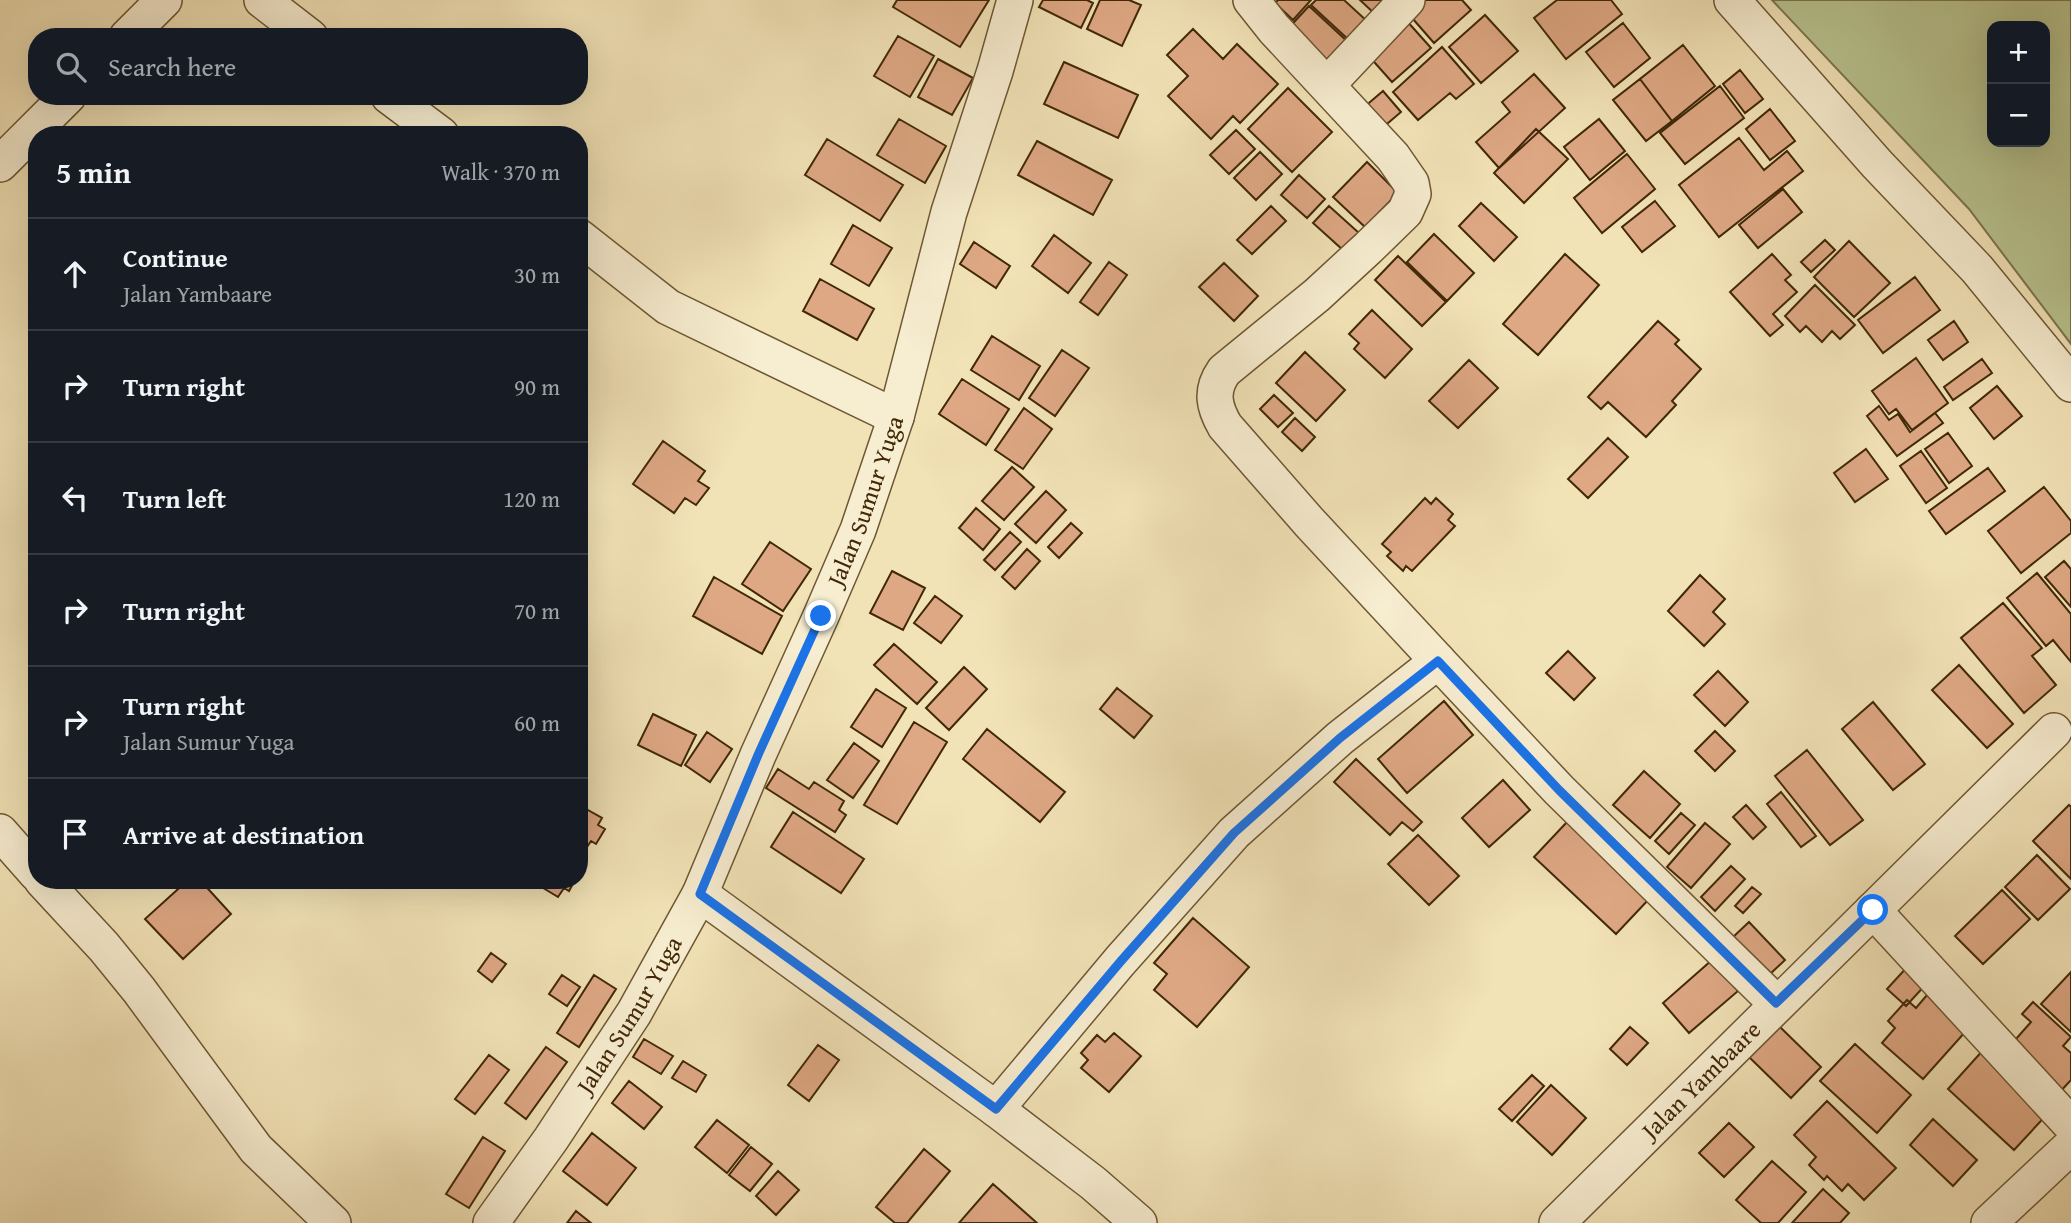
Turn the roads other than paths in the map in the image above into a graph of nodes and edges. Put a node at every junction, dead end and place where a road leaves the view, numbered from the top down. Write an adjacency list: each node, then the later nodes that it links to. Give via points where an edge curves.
1 (164, 0): 7 (street)
2 (1015, 0): 18 (street, Jalan Sumur Yuga, via 949,212)
3 (1251, 0): 9 (street)
4 (1407, 0): 9 (street)
5 (1732, 0): 17 (street, via 1977,269)
6 (279, 5): 8 (street)
7 (136, 28)
8 (301, 28)
9 (1327, 85): 19 (street, via 1394,157 1413,194 1395,223 1224,371 1214,388 1214,400 1226,426 1308,522)
10 (59, 105): 12 (street)
11 (401, 105): 13 (street)
12 (38, 126)
13 (429, 126)
14 (28, 136): 15 (street)
15 (0, 164)
16 (588, 244): 18 (street, via 668,307)
17 (2071, 384)
18 (896, 417): 24 (street, Jalan Sumur Yuga, via 858,530)
19 (1438, 661): 26 (street, via 1559,790); 27 (street, via 1340,738 1234,833)
20 (2054, 731): 25 (street, Jalan Yambaare)
21 (0, 832): 22 (street)
22 (28, 864)
23 (50, 889): 30 (street, via 139,990 256,1149)
24 (700, 894): 27 (street); 31 (street, Jalan Sumur Yuga, via 634,1013)
25 (1873, 910): 26 (street, Jalan Yambaare); 28 (street)
26 (1776, 1003): 33 (street, Jalan Yambaare)
27 (996, 1109): 32 (street)
28 (2071, 1125)
29 (2071, 1146): 34 (street)
30 (333, 1223)
31 (491, 1223)
32 (1139, 1223)
33 (1557, 1223)
34 (1989, 1223)

